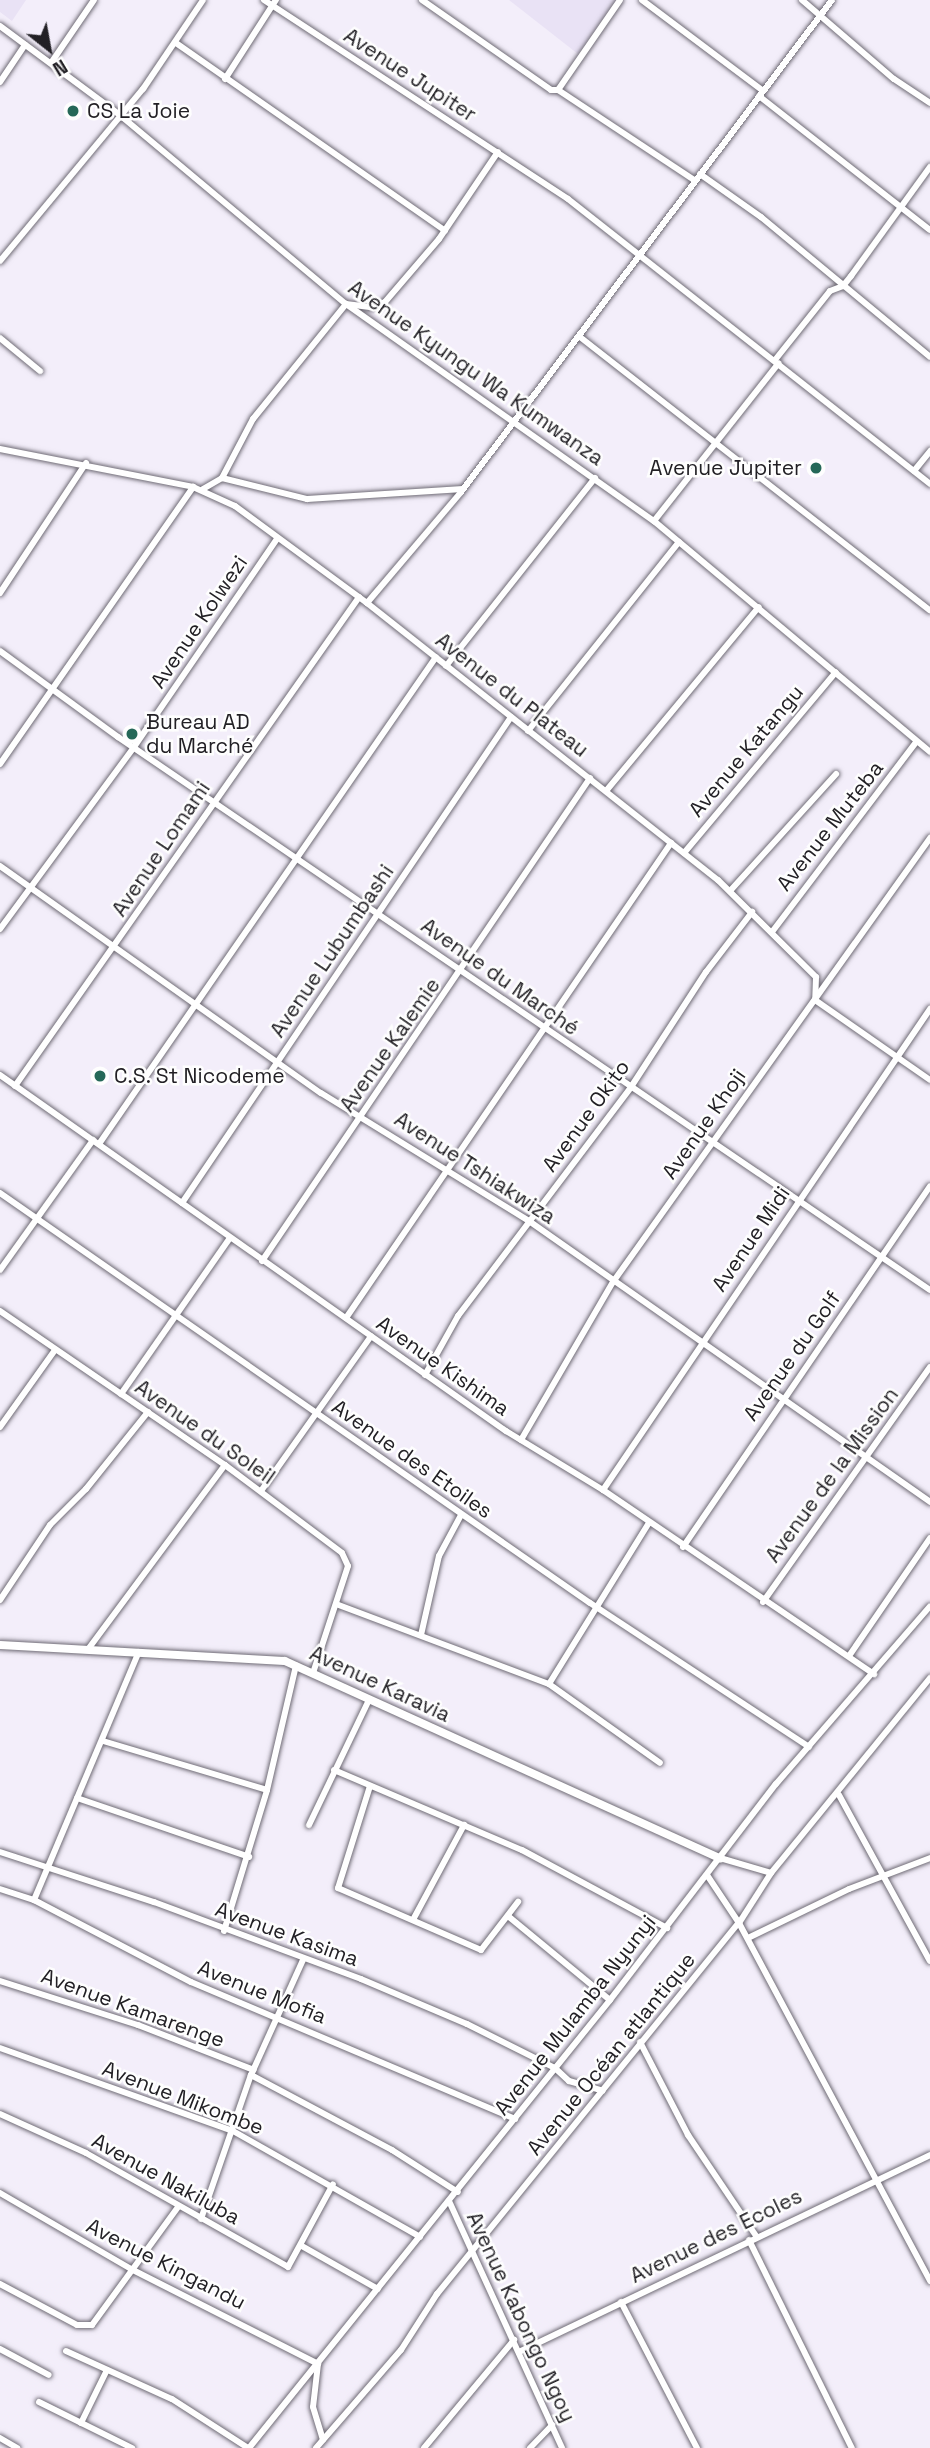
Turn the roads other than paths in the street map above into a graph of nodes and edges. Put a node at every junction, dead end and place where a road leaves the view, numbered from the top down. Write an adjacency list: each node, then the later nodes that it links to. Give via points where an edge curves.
1 (94, 0): 14 (street)
2 (203, 0): 12 (street)
3 (264, 0): 9 (street, Avenue Jupiter)
4 (422, 0): 17 (street, via 551,90)
5 (620, 0): 17 (street)
6 (642, 0): 18 (street)
7 (802, 0): 10 (street)
8 (832, 0): 10 (street)
9 (274, 3): 15 (street); 21 (street, Avenue Jupiter)
10 (820, 15): 18 (street); 19 (street, via 894,79)
11 (0, 26): 13 (street, Avenue Kyungu Wa Kumwanza)
12 (176, 43): 15 (street); 20 (street)
13 (24, 45): 14 (street, Avenue Kyungu Wa Kumwanza); 16 (street)
14 (51, 64): 20 (street, Avenue Kyungu Wa Kumwanza)
15 (225, 79): 27 (street)
16 (0, 82)
17 (558, 90): 24 (street)
18 (761, 93): 23 (street); 25 (street)
19 (930, 103)
20 (121, 116): 29 (street); 31 (street, Avenue Kyungu Wa Kumwanza)
21 (498, 152): 27 (street); 28 (street, Avenue Jupiter)
22 (930, 167): 25 (street)
23 (700, 174): 24 (street); 30 (street, via 761,217)
24 (694, 180): 28 (street)
25 (900, 205): 26 (street); 30 (street)
26 (930, 230)
27 (445, 231): 31 (street, via 380,306)
28 (638, 253): 32 (street); 35 (street, Avenue Jupiter)
29 (0, 261)
30 (843, 286): 34 (street); 35 (street, via 830,291)
31 (346, 304): 37 (street, Avenue Kyungu Wa Kumwanza); 43 (street, via 253,419)
32 (580, 337): 37 (street); 38 (street)
33 (0, 338): 36 (street)
34 (930, 357)
35 (777, 361): 38 (street); 42 (street, Avenue Jupiter)
36 (40, 371)
37 (515, 421): 44 (street, Avenue Kyungu Wa Kumwanza); 48 (street)
38 (714, 442): 49 (street); 56 (street)
39 (0, 449): 41 (street, Avenue du Plateau)
40 (930, 451): 42 (street)
41 (86, 463): 46 (street, Avenue du Plateau); 52 (street)
42 (914, 471): 45 (street, Avenue Jupiter)
43 (222, 478): 47 (street); 48 (street, via 307,499)
44 (595, 478): 49 (street, Avenue Kyungu Wa Kumwanza); 59 (street)
45 (930, 484)
46 (193, 487): 47 (street, Avenue du Plateau); 61 (street)
47 (203, 489): 50 (street, Avenue du Plateau, via 235,506)
48 (463, 489): 54 (street)
49 (654, 521): 51 (street, Avenue Kyungu Wa Kumwanza)
50 (277, 539): 53 (street, Avenue du Plateau); 65 (street, Avenue Kolwezi)
51 (679, 542): 55 (street, Avenue Kyungu Wa Kumwanza); 63 (street)
52 (0, 593)
53 (359, 597): 54 (street, Avenue du Plateau); 71 (street, Avenue Lomami)
54 (367, 603): 58 (street, Avenue du Plateau)
55 (759, 607): 60 (street, Avenue Kyungu Wa Kumwanza); 70 (street)
56 (930, 611)
57 (0, 651): 61 (street, Avenue du Marché)
58 (436, 657): 59 (street, Avenue du Plateau); 75 (street)
59 (446, 666): 62 (street, Avenue du Plateau)
60 (835, 672): 64 (street, Avenue Kyungu Wa Kumwanza); 74 (street, Avenue Katangu)
61 (52, 690): 65 (street, Avenue du Marché); 67 (street)
62 (511, 717): 63 (street, Avenue du Plateau); 80 (street, Avenue Lubumbashi)
63 (527, 731): 69 (street, Avenue du Plateau)
64 (916, 742): 66 (street, Avenue Kyungu Wa Kumwanza); 82 (street, Avenue Muteba)
65 (134, 747): 71 (street, Avenue du Marché); 77 (street, Avenue Kolwezi)
66 (930, 752)
67 (0, 764)
68 (836, 774): 78 (street)
69 (590, 778): 70 (street, Avenue du Plateau); 84 (street, Avenue Kalemie)
70 (607, 791): 73 (street, Avenue du Plateau)
71 (214, 802): 75 (street, Avenue du Marché); 83 (street, Avenue Lomami)
72 (930, 838): 85 (street, Avenue Khoji)
73 (671, 843): 74 (street, Avenue du Plateau); 88 (street)
74 (684, 853): 78 (street, Avenue du Plateau)
75 (297, 857): 80 (street, Avenue du Marché); 86 (street)
76 (0, 866): 77 (street, Avenue Tshiakwiza)
77 (30, 889): 81 (street, Avenue Kolwezi); 83 (street, Avenue Tshiakwiza)
78 (730, 891): 79 (street, Avenue du Plateau)
79 (752, 912): 82 (street, Avenue du Plateau); 94 (street, Avenue Okito, via 706,972)
80 (377, 913): 84 (street, Avenue du Marché); 90 (street, Avenue Lubumbashi)
81 (0, 929)
82 (772, 932): 85 (street, Avenue du Plateau, via 816,978)
83 (114, 947): 86 (street, Avenue Tshiakwiza); 93 (street, Avenue Lomami)
84 (462, 971): 88 (street, Avenue du Marché); 95 (street, Avenue Kalemie)
85 (815, 1000): 89 (street); 96 (street, Avenue Khoji)
86 (198, 1003): 90 (street, Avenue Tshiakwiza); 97 (street)
87 (930, 1009): 89 (street, Avenue Midi)
88 (545, 1029): 94 (street, Avenue du Marché); 98 (street)
89 (897, 1058): 92 (street); 101 (street, Avenue Midi)
90 (279, 1062): 95 (street, Avenue Tshiakwiza); 102 (street, Avenue Lubumbashi)
91 (0, 1075): 93 (street, Avenue Kishima)
92 (930, 1080)
93 (15, 1086): 97 (street, Avenue Kishima)
94 (631, 1087): 96 (street, Avenue du Marché); 104 (street, Avenue Okito)
95 (361, 1117): 98 (street, Avenue Tshiakwiza); 107 (street, Avenue Kalemie)
96 (714, 1141): 101 (street, Avenue du Marché); 109 (street, Avenue Khoji)
97 (96, 1142): 102 (street, Avenue Kishima); 103 (street)
98 (449, 1169): 104 (street, Avenue Tshiakwiza); 113 (street)
99 (930, 1186): 106 (street, Avenue du Golf)
100 (0, 1193): 103 (street, Avenue des Etoiles)
101 (798, 1200): 106 (street, Avenue du Marché); 115 (street, Avenue Midi)
102 (182, 1203): 105 (street, Avenue Kishima)
103 (37, 1217): 108 (street); 112 (street, Avenue des Etoiles)
104 (529, 1221): 109 (street, Avenue Tshiakwiza); 118 (street, Avenue Okito, via 458,1316)
105 (230, 1238): 107 (street, Avenue Kishima); 112 (street)
106 (882, 1259): 110 (street, Avenue du Marché); 120 (street, Avenue du Golf)
107 (262, 1261): 113 (street, Avenue Kishima)
108 (0, 1270)
109 (613, 1282): 115 (street, Avenue Tshiakwiza); 124 (street, Avenue Khoji)
110 (930, 1290)
111 (0, 1311): 116 (street, Avenue du Soleil)
112 (177, 1316): 119 (street); 122 (street, Avenue des Etoiles)
113 (346, 1318): 114 (street, Avenue Kishima)
114 (371, 1336): 118 (street, Avenue Kishima); 122 (street)
115 (700, 1344): 120 (street, Avenue Tshiakwiza); 127 (street, Avenue Midi)
116 (55, 1350): 119 (street, Avenue du Soleil); 123 (street)
117 (930, 1367): 125 (street, Avenue de la Mission)
118 (425, 1375): 124 (street, Avenue Kishima)
119 (121, 1394): 121 (street, Avenue du Soleil)
120 (781, 1399): 125 (street, Avenue Tshiakwiza); 133 (street, Avenue du Golf)
121 (148, 1412): 126 (street, Avenue du Soleil); 134 (street, via 86,1489 50,1525)
122 (315, 1414): 128 (street); 130 (street, Avenue des Etoiles)
123 (0, 1427)
124 (521, 1440): 127 (street, Avenue Kishima)
125 (867, 1457): 129 (street, Avenue Tshiakwiza); 135 (street, Avenue de la Mission)
126 (226, 1465): 128 (street, Avenue du Soleil); 141 (street)
127 (603, 1490): 131 (street, Avenue Kishima)
128 (261, 1492): 136 (street, Avenue du Soleil, via 347,1559)
129 (930, 1502)
130 (461, 1515): 138 (street, Avenue des Etoiles); 139 (street, via 439,1556)
131 (649, 1523): 133 (street, Avenue Kishima); 138 (street)
132 (930, 1538): 143 (street)
133 (683, 1547): 135 (street, Avenue Kishima)
134 (0, 1600)
135 (762, 1602): 143 (street, Avenue Kishima)
136 (335, 1604): 139 (street); 145 (street, Avenue du Soleil)
137 (930, 1606): 146 (street, Avenue Mulamba Nyunyi)
138 (596, 1607): 148 (street); 151 (street, Avenue des Etoiles)
139 (421, 1635): 148 (street)
140 (0, 1647): 141 (street, Avenue Karavia)
141 (89, 1648): 142 (street, Avenue Karavia)
142 (139, 1652): 144 (street, Avenue Karavia); 150 (street)
143 (849, 1656): 146 (street, Avenue Kishima)
144 (296, 1665): 145 (street, Avenue Karavia); 155 (street)
145 (313, 1673): 149 (street, Avenue Karavia)
146 (874, 1674): 151 (street, Avenue Mulamba Nyunyi)
147 (930, 1678): 156 (street, Avenue Océan atlantique)
148 (549, 1684): 152 (street)
149 (369, 1700): 153 (street); 162 (street, Avenue Karavia)
150 (103, 1741): 155 (street); 157 (street)
151 (809, 1747): 162 (street, Avenue Mulamba Nyunyi)
152 (660, 1763)
153 (334, 1770): 154 (street); 158 (street)
154 (370, 1786): 159 (street); 172 (street, via 336,1885)
155 (267, 1790): 161 (street)
156 (839, 1795): 165 (street, Avenue Océan atlantique); 167 (street)
157 (77, 1798): 161 (street); 164 (street)
158 (309, 1825)
159 (464, 1825): 172 (street); 174 (street, via 522,1850)
160 (0, 1852): 164 (street, Avenue Kasima)
161 (249, 1857): 175 (street)
162 (720, 1858): 165 (street); 166 (street, Avenue Mulamba Nyunyi)
163 (930, 1858): 167 (street)
164 (47, 1867): 169 (street); 175 (street, Avenue Kasima)
165 (771, 1873): 173 (street, Avenue Océan atlantique)
166 (707, 1875): 173 (street); 174 (street, Avenue Mulamba Nyunyi)
167 (887, 1876): 176 (street, via 849,1889); 178 (street)
168 (0, 1889): 169 (street, Avenue Mofia)
169 (34, 1900): 181 (street, Avenue Mofia, via 191,1982)
170 (518, 1902): 171 (street)
171 (508, 1916): 172 (street, via 481,1950); 180 (street)
172 (414, 1918)
173 (739, 1923): 176 (street); 182 (street, Avenue Océan atlantique)
174 (667, 1928): 180 (street, Avenue Mulamba Nyunyi)
175 (224, 1931): 177 (street, Avenue Kasima)
176 (748, 1938): 191 (street)
177 (303, 1960): 181 (street); 184 (street, Avenue Kasima, via 467,2024)
178 (930, 1961)
179 (0, 1981): 185 (street, Avenue Kamarenge, via 138,2025)
180 (610, 2000): 184 (street, Avenue Mulamba Nyunyi)
181 (276, 2016): 185 (street); 188 (street, Avenue Mofia)
182 (640, 2042): 186 (street, Avenue Océan atlantique); 199 (street, via 688,2134)
183 (0, 2048): 189 (street, Avenue Mikombe)
184 (555, 2068): 186 (street, Avenue Kasima, via 569,2081); 188 (street, Avenue Mulamba Nyunyi)
185 (253, 2073): 189 (street); 193 (street, Avenue Kamarenge, via 392,2150)
186 (603, 2091): 201 (street, Avenue Océan atlantique)
187 (0, 2114): 196 (street, Avenue Nakiluba, via 86,2153)
188 (515, 2119): 193 (street, Avenue Mulamba Nyunyi)
189 (233, 2132): 192 (street, Avenue Mikombe); 197 (street)
190 (930, 2155): 191 (street, Avenue des Ecoles)
191 (877, 2178): 199 (street, Avenue des Ecoles); 203 (street)
192 (332, 2184): 198 (street, Avenue Mikombe); 200 (street)
193 (457, 2192): 195 (street, Avenue Mulamba Nyunyi)
194 (0, 2193): 202 (street, Avenue Kingandu)
195 (449, 2201): 198 (street, Avenue Mulamba Nyunyi); 201 (street, Avenue Kabongo Ngoy)
196 (177, 2207): 197 (street, Avenue Nakiluba); 202 (street)
197 (201, 2219): 200 (street, Avenue Nakiluba, via 288,2267)
198 (420, 2237): 205 (street, Avenue Mulamba Nyunyi)
199 (752, 2238): 206 (street, Avenue des Ecoles); 227 (street)
200 (302, 2246): 205 (street)
201 (472, 2252): 207 (street, Avenue Kabongo Ngoy); 218 (street, Avenue Océan atlantique, via 437,2294 401,2350)
202 (131, 2269): 204 (street, via 103,2315 86,2327); 211 (street, Avenue Kingandu)
203 (930, 2281)
204 (0, 2284)
205 (378, 2289): 211 (street, Avenue Mulamba Nyunyi)
206 (621, 2302): 210 (street, Avenue des Ecoles); 226 (street)
207 (514, 2340): 210 (street, Avenue Kabongo Ngoy); 223 (street)
208 (0, 2349): 213 (street)
209 (66, 2351): 212 (street)
210 (519, 2352): 216 (street, Avenue Kabongo Ngoy)
211 (318, 2364): 218 (street, via 313,2407); 221 (street, Avenue Mulamba Nyunyi)
212 (107, 2370): 215 (street); 221 (street, via 173,2399)
213 (49, 2375)
214 (39, 2402): 215 (street)
215 (81, 2423): 220 (street)
216 (552, 2425): 224 (street); 225 (street, Avenue Kabongo Ngoy)
217 (0, 2438): 219 (street)
218 (323, 2439): 222 (street, Avenue Océan atlantique)
219 (13, 2447)
220 (132, 2448)
221 (248, 2448)
222 (316, 2448)
223 (424, 2448)
224 (530, 2448)
225 (562, 2448)
226 (696, 2448)
227 (852, 2448)

